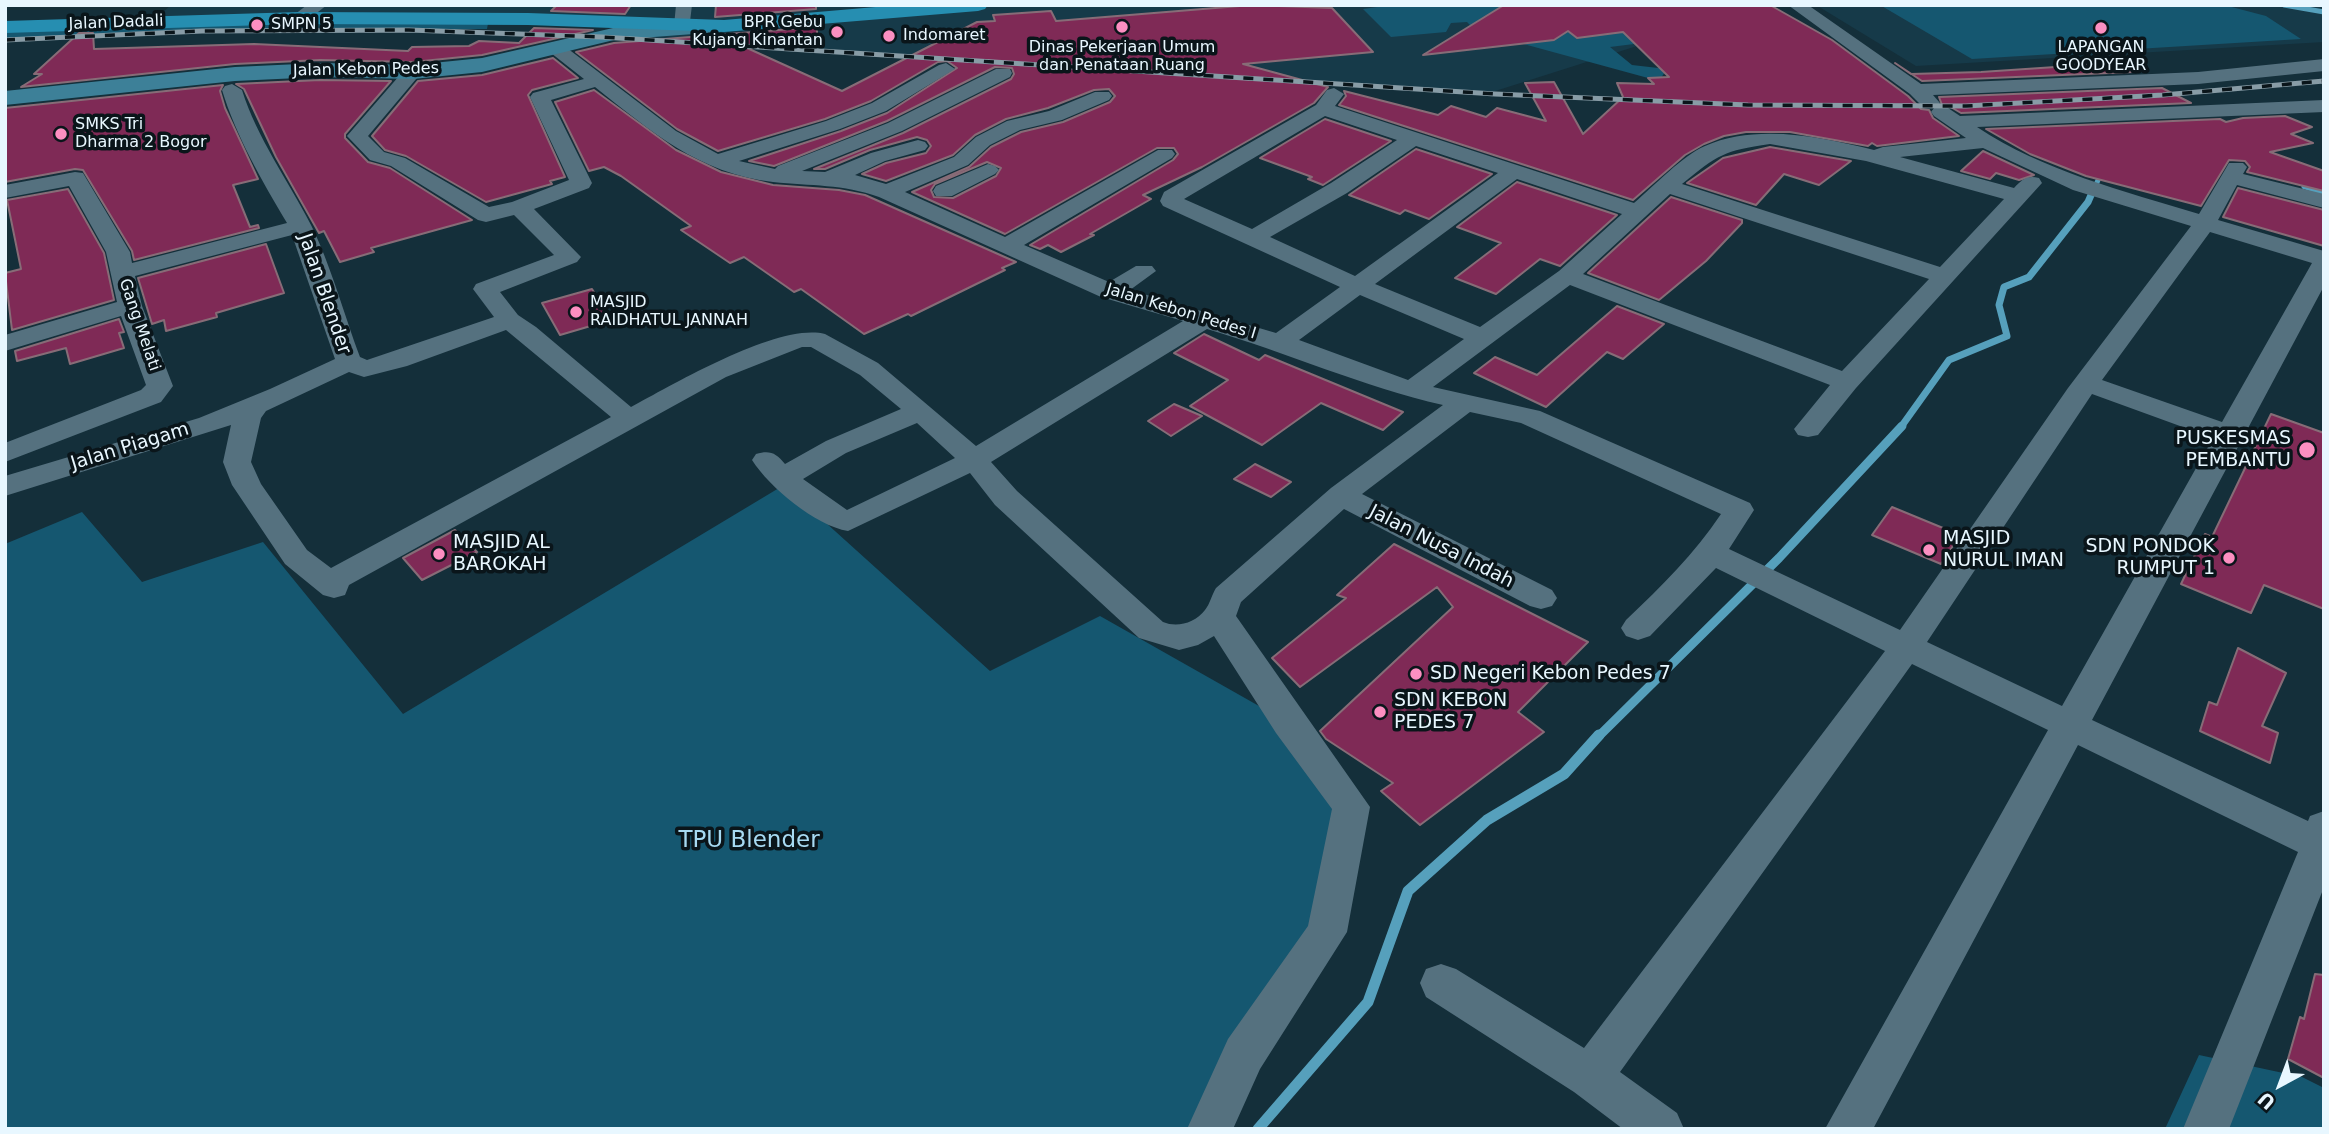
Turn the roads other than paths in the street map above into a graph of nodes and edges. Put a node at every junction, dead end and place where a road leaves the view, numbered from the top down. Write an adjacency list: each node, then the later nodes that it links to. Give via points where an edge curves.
1 (978, 5): 3 (main road, Jalan Dadali)
2 (1796, 5): 16 (street)
3 (886, 9): 6 (main road, Jalan Dadali)
4 (309, 12): 7 (main road, Jalan Dadali); 8 (main road, Jalan Dadali)
5 (683, 15): 6 (main road, Jalan Dadali); 8 (main road, Jalan Dadali)
6 (724, 26): 8 (main road, Jalan Kebon Pedes)
7 (5, 27)
8 (609, 28): 9 (main road, Jalan Kebon Pedes)
9 (557, 49): 12 (main road, Jalan Kebon Pedes, via 482,65); 14 (street, Jalan Kebon Pedes I)
10 (2324, 65): 16 (street, via 2157,81)
11 (946, 69): 26 (street, via 879,107)
12 (413, 72): 15 (main road, Jalan Kebon Pedes, via 320,70); 38 (street, via 357,136 377,156 398,162 486,215)
13 (1003, 73): 30 (street, via 895,127)
14 (597, 81): 26 (street, Jalan Kebon Pedes I, via 669,135); 38 (street, via 540,97 581,183)
15 (233, 84): 18 (main road, Jalan Kebon Pedes); 41 (street, Jalan Blender, via 237,106)
16 (1917, 90): 20 (street)
17 (1102, 96): 34 (street, via 1055,117 1014,125 983,141 961,161)
18 (5, 98)
19 (2324, 106): 20 (street)
20 (1945, 113): 22 (street)
21 (1414, 138): 28 (street); 42 (street); 42 (street, via 1328,101 1172,197 1176,205)
22 (1986, 142): 25 (street); 29 (street)
23 (918, 146): 31 (street)
24 (1165, 154): 43 (street)
25 (1868, 155): 32 (street, via 1770,138 1744,141 1710,151); 35 (street)
26 (716, 162): 30 (street, Jalan Kebon Pedes I)
27 (988, 170): 37 (street)
28 (1514, 171): 39 (street); 49 (street)
29 (2045, 171): 35 (street); 40 (street)
30 (771, 174): 31 (street, Jalan Kebon Pedes I)
31 (830, 178): 34 (street, Jalan Kebon Pedes I)
32 (1666, 187): 39 (street); 48 (street)
33 (5, 192): 46 (street, Gang Melati, via 75,178 118,252)
34 (887, 192): 37 (street, Jalan Kebon Pedes I)
35 (2017, 196): 48 (street)
36 (2324, 201): 40 (street, via 2233,172)
37 (914, 205): 43 (street, Jalan Kebon Pedes I)
38 (519, 207): 53 (street, via 569,257 485,289)
39 (1640, 212): 47 (street)
40 (2205, 223): 44 (street); 59 (street)
41 (300, 226): 46 (street); 57 (street, Jalan Blender)
42 (1253, 238): 49 (street)
43 (1005, 246): 50 (street, Jalan Kebon Pedes I)
44 (2324, 261): 66 (street)
45 (1144, 271): 50 (street)
46 (121, 273): 51 (street, Gang Melati)
47 (1567, 276): 54 (street); 58 (street)
48 (1945, 276): 58 (street)
49 (1356, 285): 54 (street); 55 (street)
50 (1110, 292): 52 (street, Jalan Kebon Pedes I)
51 (130, 306): 56 (street); 67 (street, Gang Melati, via 160,386 151,396)
52 (1205, 319): 55 (street, Jalan Kebon Pedes I); 68 (street)
53 (509, 320): 57 (street, via 364,369); 64 (street)
54 (1482, 337): 60 (street)
55 (1280, 342): 60 (street, Jalan Kebon Pedes I)
56 (5, 343)
57 (349, 362): 62 (street, Jalan Blender)
58 (1847, 382): 65 (street)
59 (2086, 383): 66 (street); 75 (street)
60 (1411, 390): 61 (street, Jalan Kebon Pedes I)
61 (1465, 401): 70 (street); 71 (street, Jalan Kebon Pedes I, via 1530,417 1739,510)
62 (254, 407): 64 (street, via 247,417 237,462 242,474 296,557 332,584); 69 (street, Jalan Piagam)
63 (920, 411): 64 (street, via 869,369 816,339 799,339 717,371); 68 (street); 68 (street, via 774,470 848,521)
64 (628, 418)
65 (1808, 429)
66 (2230, 434): 76 (street)
67 (5, 453)
68 (974, 460): 73 (street, via 1006,498 1150,630 1167,639 1181,639)
69 (5, 486)
70 (1341, 495): 72 (street, Jalan Nusa Indah); 73 (street, via 1227,596)
71 (1711, 553): 74 (street); 75 (street)
72 (1541, 598)
73 (1219, 617): 80 (street, via 1351,807 1328,932 1244,1054)
74 (1638, 628)
75 (1906, 647): 76 (street); 79 (street)
76 (2068, 726): 77 (street); 82 (street)
77 (2321, 846): 83 (street)
78 (1441, 983): 79 (street)
79 (1590, 1077): 81 (street)
80 (1210, 1129)
81 (1661, 1129)
82 (1848, 1129)
83 (2206, 1129)

